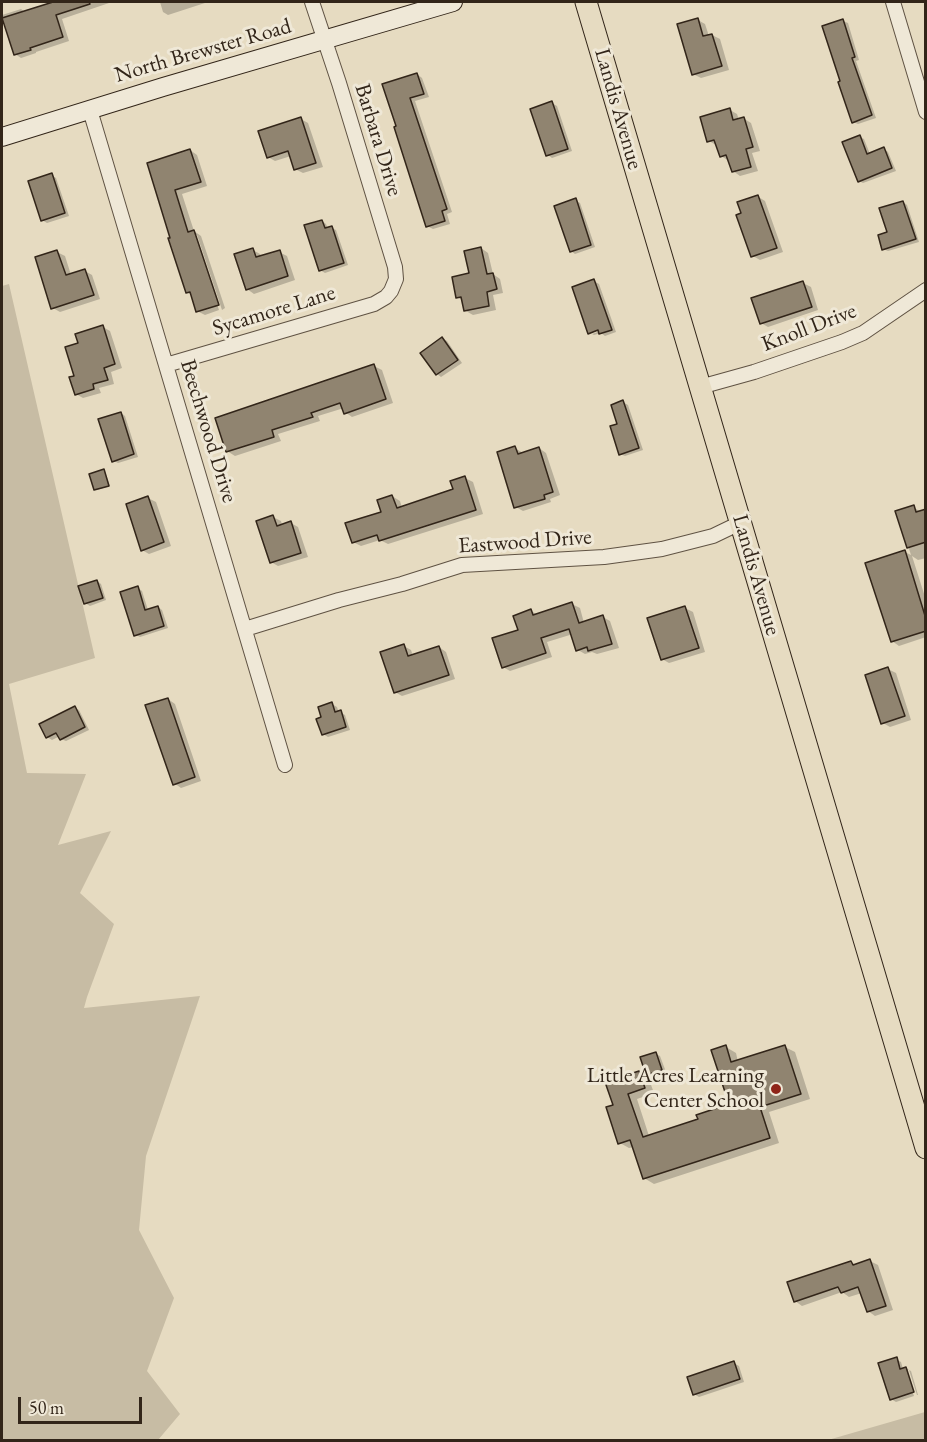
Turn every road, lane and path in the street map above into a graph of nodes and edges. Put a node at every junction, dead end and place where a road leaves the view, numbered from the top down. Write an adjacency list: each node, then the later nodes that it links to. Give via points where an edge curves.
1 (312, 2): 5 (street, Barbara Drive)
2 (453, 2): 5 (main road, North Brewster Road)
3 (586, 2): 12 (main road, Landis Avenue)
4 (893, 2): 7 (street)
5 (325, 40): 6 (main road, North Brewster Road); 10 (street, Barbara Drive, via 395,267)
6 (90, 110): 8 (main road, North Brewster Road); 11 (street, Beechwood Drive)
7 (926, 112)
8 (2, 137)
9 (926, 290): 12 (street, Knoll Drive, via 843,342)
10 (391, 291): 11 (street, Sycamore Lane, via 374,304)
11 (166, 365): 14 (street, Beechwood Drive)
12 (700, 387): 13 (main road, Landis Avenue)
13 (740, 523): 14 (street, Eastwood Drive, via 713,536 662,549 604,557 462,565); 16 (main road, Landis Avenue)
14 (244, 629): 15 (street, Beechwood Drive)
15 (285, 765)
16 (926, 1148)

